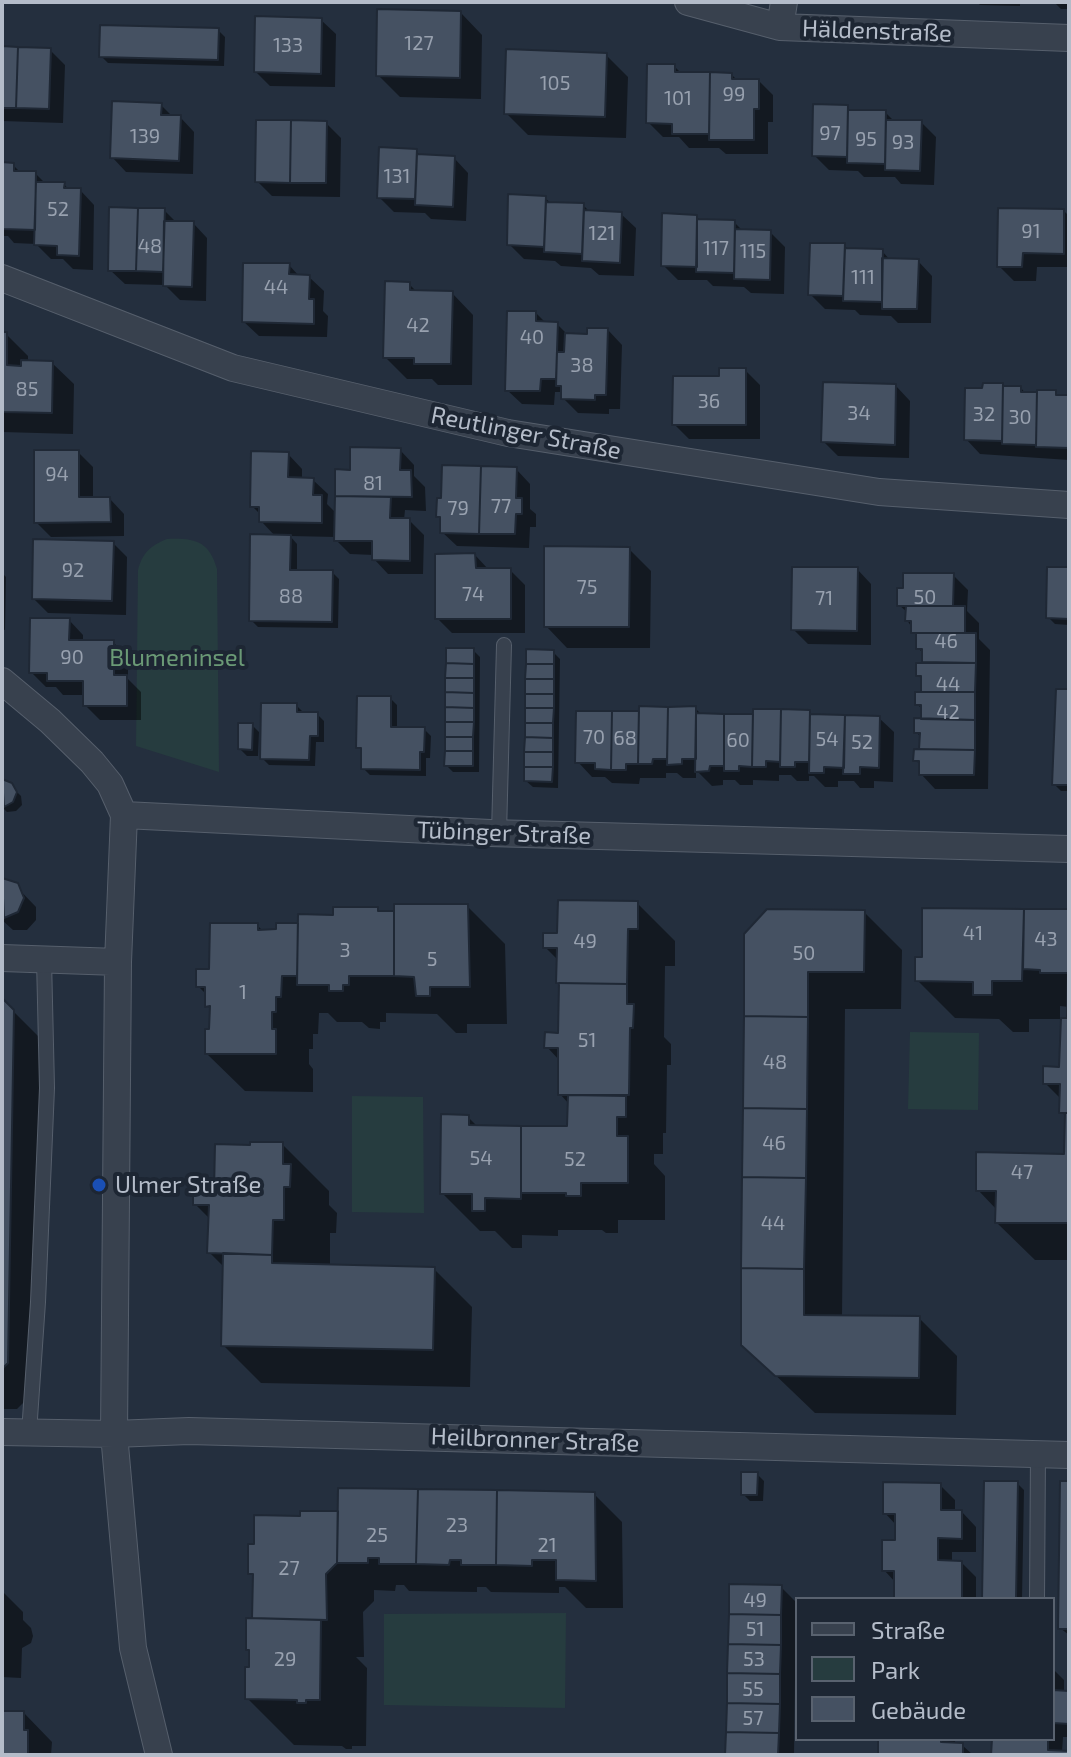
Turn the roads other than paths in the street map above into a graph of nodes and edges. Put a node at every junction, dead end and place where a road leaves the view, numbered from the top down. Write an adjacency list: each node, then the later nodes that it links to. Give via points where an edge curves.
1 (688, 2): 2 (street, Häldenstraße)
2 (782, 14): 3 (street, Häldenstraße)
3 (1069, 38)
4 (2, 278): 5 (street, Reutlinger Straße, via 233,368 508,433 879,492)
5 (1069, 505)
6 (504, 645): 9 (lane)
7 (2, 681): 8 (street, via 92,762 110,784)
8 (124, 815): 9 (street, Tübinger Straße); 13 (street)
9 (499, 833): 10 (street, Tübinger Straße)
10 (1069, 849)
11 (2, 958): 12 (street)
12 (44, 959): 13 (street); 15 (lane, via 47,1088)
13 (118, 962): 16 (street)
14 (2, 1432): 15 (street, Heilbronner Straße)
15 (29, 1433): 16 (street, Heilbronner Straße)
16 (114, 1434): 17 (street, Heilbronner Straße, via 189,1431); 20 (street, via 133,1648)
17 (1038, 1454): 18 (street, Heilbronner Straße); 19 (lane)
18 (1069, 1455)
19 (1037, 1597)
20 (159, 1755)

